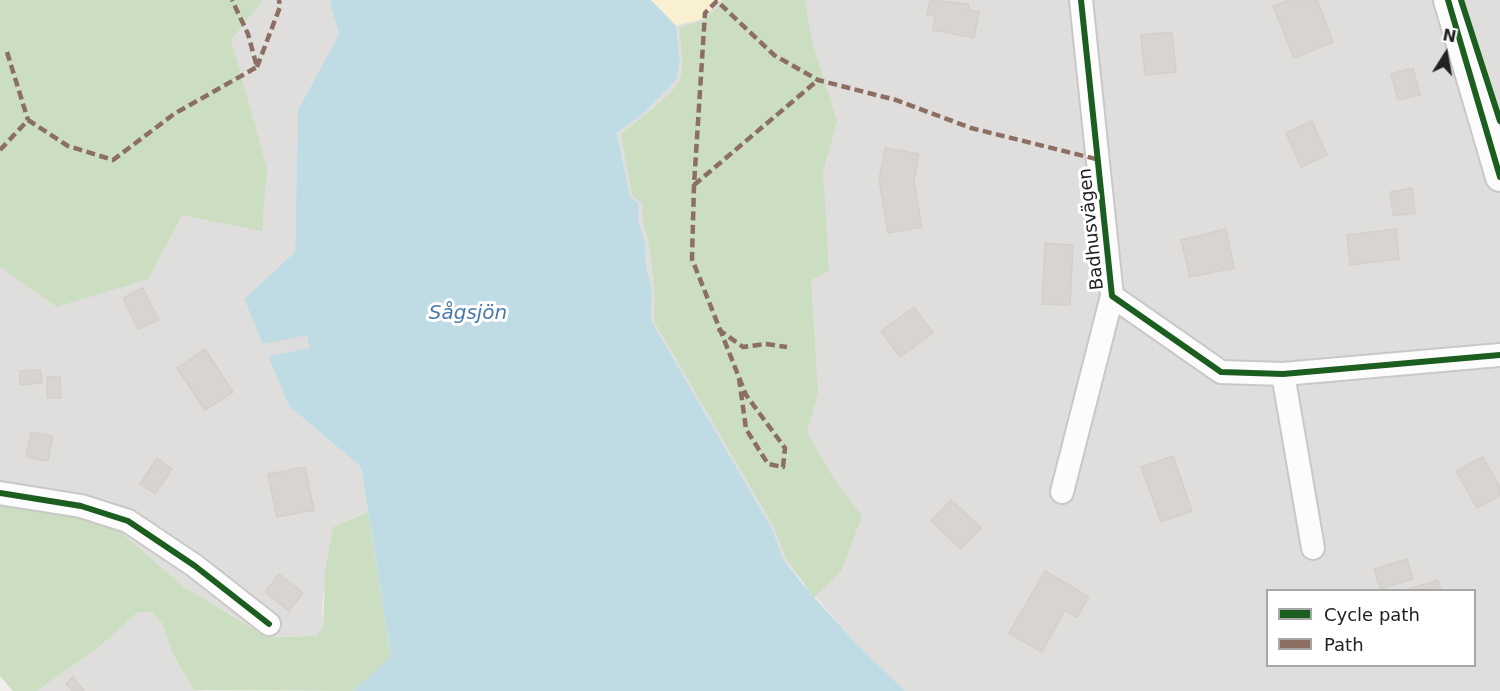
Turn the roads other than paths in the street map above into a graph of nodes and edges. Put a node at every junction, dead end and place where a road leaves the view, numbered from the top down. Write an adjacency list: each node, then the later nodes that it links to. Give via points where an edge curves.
1 (1081, 0): 4 (street, Badhusvägen)
2 (1448, 0): 3 (street)
3 (1500, 177)
4 (1112, 296): 6 (street, Badhusvägen, via 1221,372); 7 (street, Badhusvägen)
5 (1500, 355): 6 (street, Badhusvägen)
6 (1283, 374): 9 (street)
7 (1062, 492)
8 (0, 494): 10 (street, via 81,506 129,521)
9 (1313, 548)
10 (269, 624)

